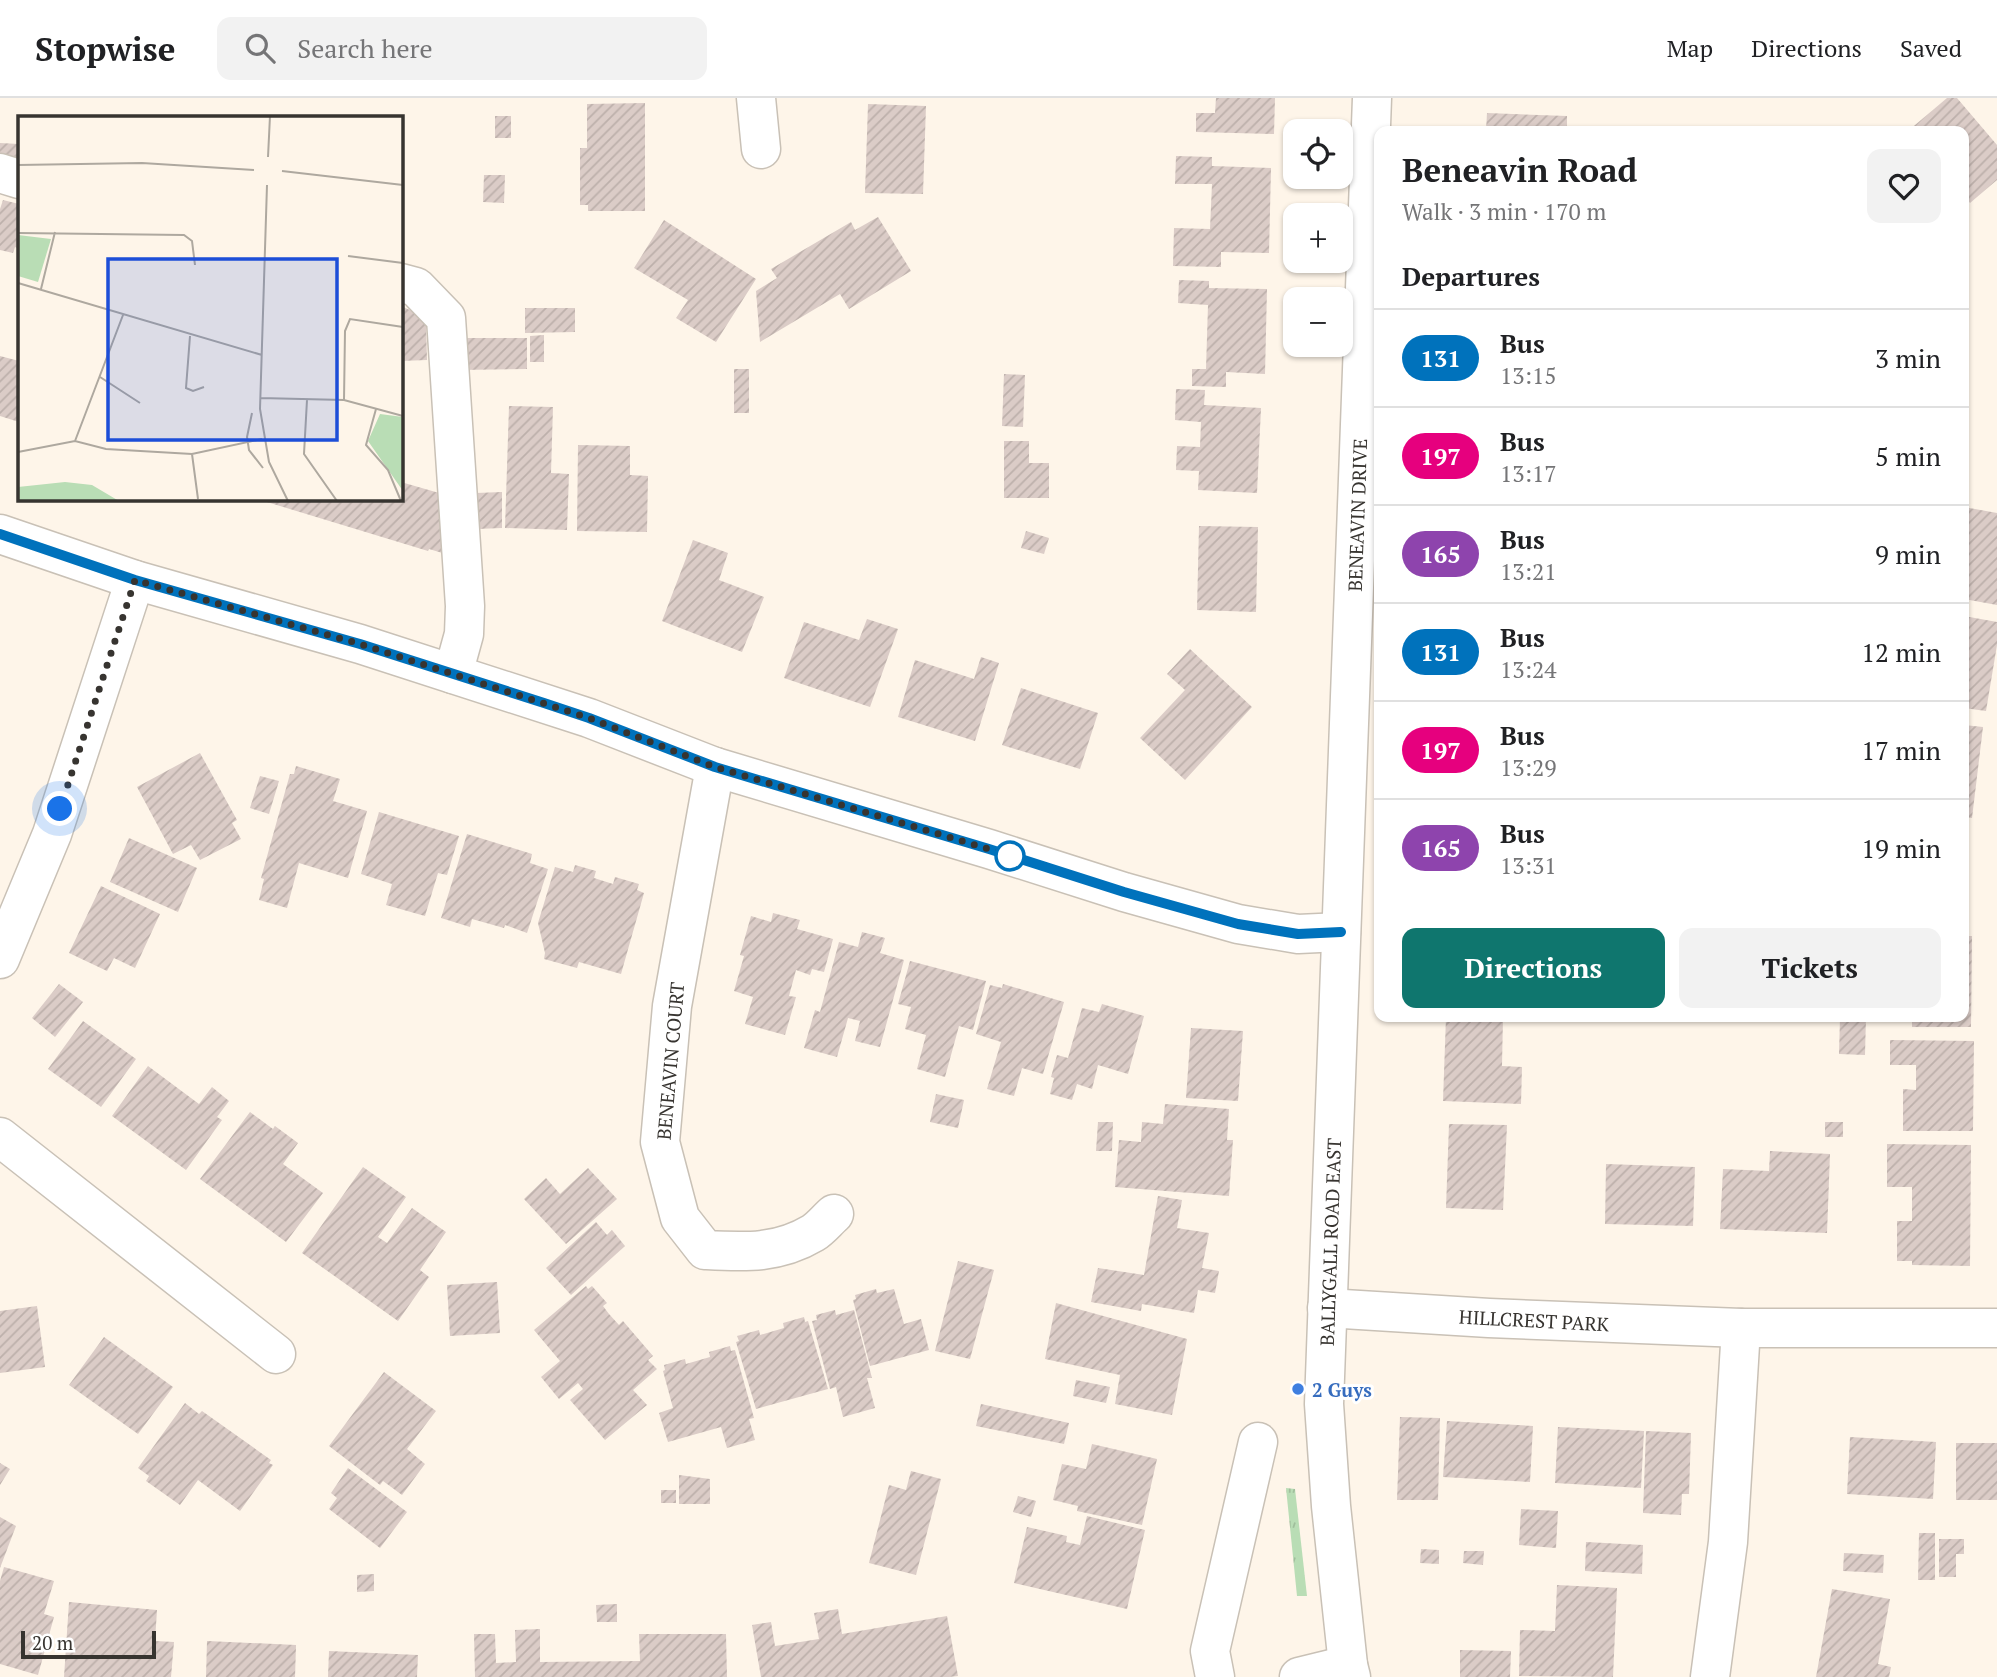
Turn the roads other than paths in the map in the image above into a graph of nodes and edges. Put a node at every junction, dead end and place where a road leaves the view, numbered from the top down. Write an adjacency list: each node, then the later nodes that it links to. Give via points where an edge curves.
1 (756, 98): 3 (street)
2 (1372, 98): 11 (street, BENEAVIN DRIVE)
3 (761, 149)
4 (0, 173): 5 (street)
5 (18, 179)
6 (402, 283): 9 (street, via 416,287 446,318 465,606 464,634)
7 (0, 534): 8 (street)
8 (135, 580): 9 (street); 12 (street, via 52,834)
9 (453, 674): 10 (street, via 589,718)
10 (715, 767): 11 (street, via 1238,924 1298,934); 14 (street, BENEAVIN COURT, via 672,1006 660,1142 680,1218 705,1250 741,1252 781,1248 815,1232)
11 (1341, 932): 15 (street, BALLYGALL ROAD EAST)
12 (0, 959)
13 (0, 1137): 18 (street)
14 (834, 1214)
15 (1327, 1308): 16 (street, HILLCREST PARK); 20 (street, BALLYGALL ROAD EAST, via 1324,1404)
16 (1741, 1328): 17 (street, HILLCREST PARK); 23 (street, via 1728,1542)
17 (1997, 1328)
18 (276, 1354)
19 (1258, 1442): 21 (street, via 1210,1651)
20 (1349, 1671): 22 (street)
21 (1215, 1677)
22 (1299, 1677)
23 (1710, 1677)

